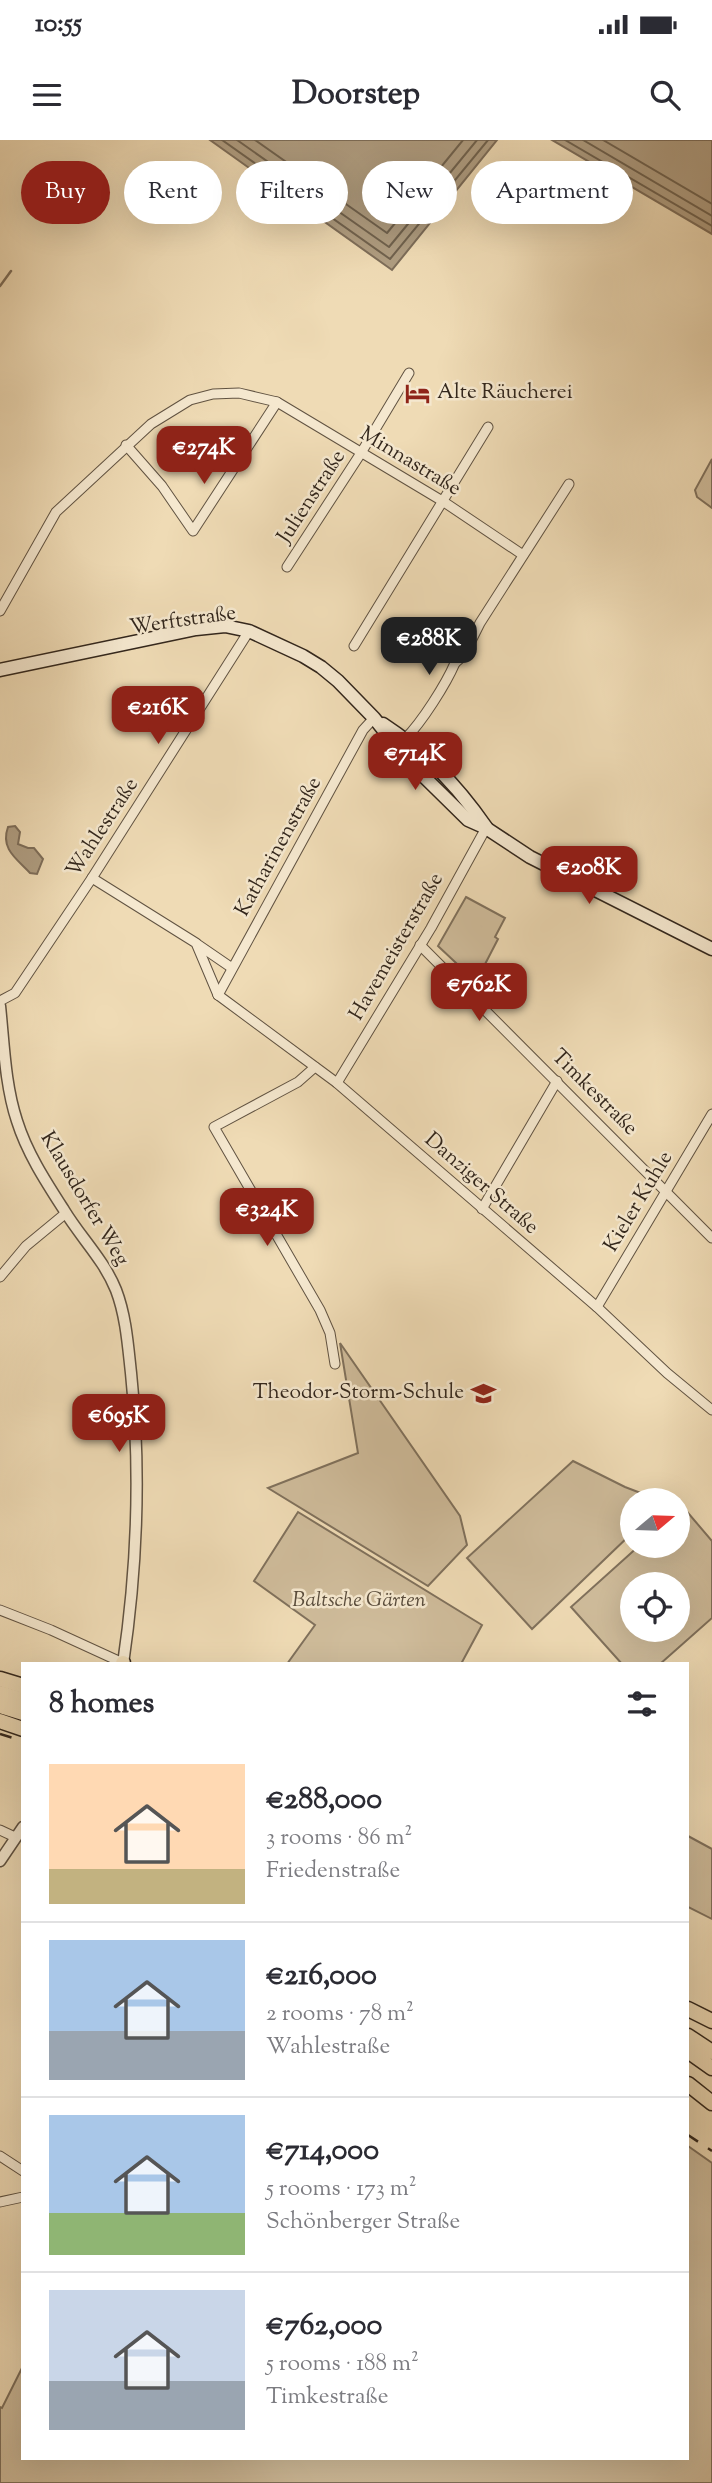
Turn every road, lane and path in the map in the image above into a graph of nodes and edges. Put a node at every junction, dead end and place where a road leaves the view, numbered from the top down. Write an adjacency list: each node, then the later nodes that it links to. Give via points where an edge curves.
1 (410, 373): 5 (street, Julienstraße)
2 (277, 402): 4 (street, via 239,393 190,400); 4 (street, via 193,531); 5 (street, Minnastraße)
3 (488, 427): 7 (street)
4 (126, 445): 10 (street, via 56,512)
5 (361, 453): 7 (street, Minnastraße); 9 (street, Julienstraße)
6 (569, 484): 8 (street)
7 (444, 502): 8 (street, Minnastraße); 12 (street)
8 (523, 555): 15 (street, via 464,655)
9 (287, 567)
10 (0, 611)
11 (249, 631): 13 (main road, Werftstraße, via 195,634); 14 (main road, via 321,667); 17 (street, Wahlestraße)
12 (354, 646)
13 (0, 671)
14 (374, 718): 15 (main road); 16 (main road, via 453,808); 21 (street, Katharinenstraße, via 363,730)
15 (405, 739): 16 (main road, via 475,810)
16 (486, 828): 19 (street, Havemeisterstraße); 20 (main road, via 530,857)
17 (93, 878): 18 (street); 23 (street, Wahlestraße, via 15,993)
18 (196, 943): 21 (street); 22 (street)
19 (420, 945): 25 (street, Timkestraße); 26 (street, Havemeisterstraße)
20 (712, 948)
21 (232, 968): 22 (street, Katharinenstraße)
22 (218, 995): 24 (street, Danziger Straße)
23 (0, 1004): 30 (street, Klausdorfer Weg, via 17,1122)
24 (315, 1067): 26 (street, Danziger Straße); 34 (street, via 299,1082 214,1127 320,1310)
25 (557, 1081): 28 (street, Timkestraße); 29 (street)
26 (337, 1083): 29 (street, Danziger Straße)
27 (712, 1114): 28 (street, Kieler Kuhle)
28 (666, 1191): 31 (street, Timkestraße); 33 (street, Kieler Kuhle)
29 (482, 1209): 33 (street, Danziger Straße)
30 (66, 1213): 32 (street, via 26,1246); 38 (street, Klausdorfer Weg, via 110,1277 127,1340 135,1428 136,1522)
31 (712, 1238)
32 (0, 1277)
33 (597, 1307): 35 (street, Danziger Straße)
34 (335, 1364)
35 (712, 1410)
36 (0, 1610): 37 (street)
37 (119, 1662)
38 (123, 1662)
39 (0, 1679): 40 (highway)
40 (21, 1685)
41 (0, 1693): 42 (highway)
42 (21, 1699)
43 (0, 1706): 44 (highway)
44 (21, 1712)
45 (0, 1721): 46 (highway)
46 (21, 1728)
47 (21, 1829): 49 (street)
48 (0, 1830): 49 (street)
49 (15, 1837): 50 (street)
50 (0, 1861)
51 (689, 2010): 52 (highway)
52 (712, 2021)
53 (689, 2037): 55 (highway)
54 (689, 2052): 56 (highway)
55 (712, 2052)
56 (712, 2067)
57 (689, 2085): 58 (highway)
58 (712, 2103)
59 (0, 2156): 60 (street)
60 (21, 2170)
61 (21, 2197): 62 (street)
62 (0, 2202)

